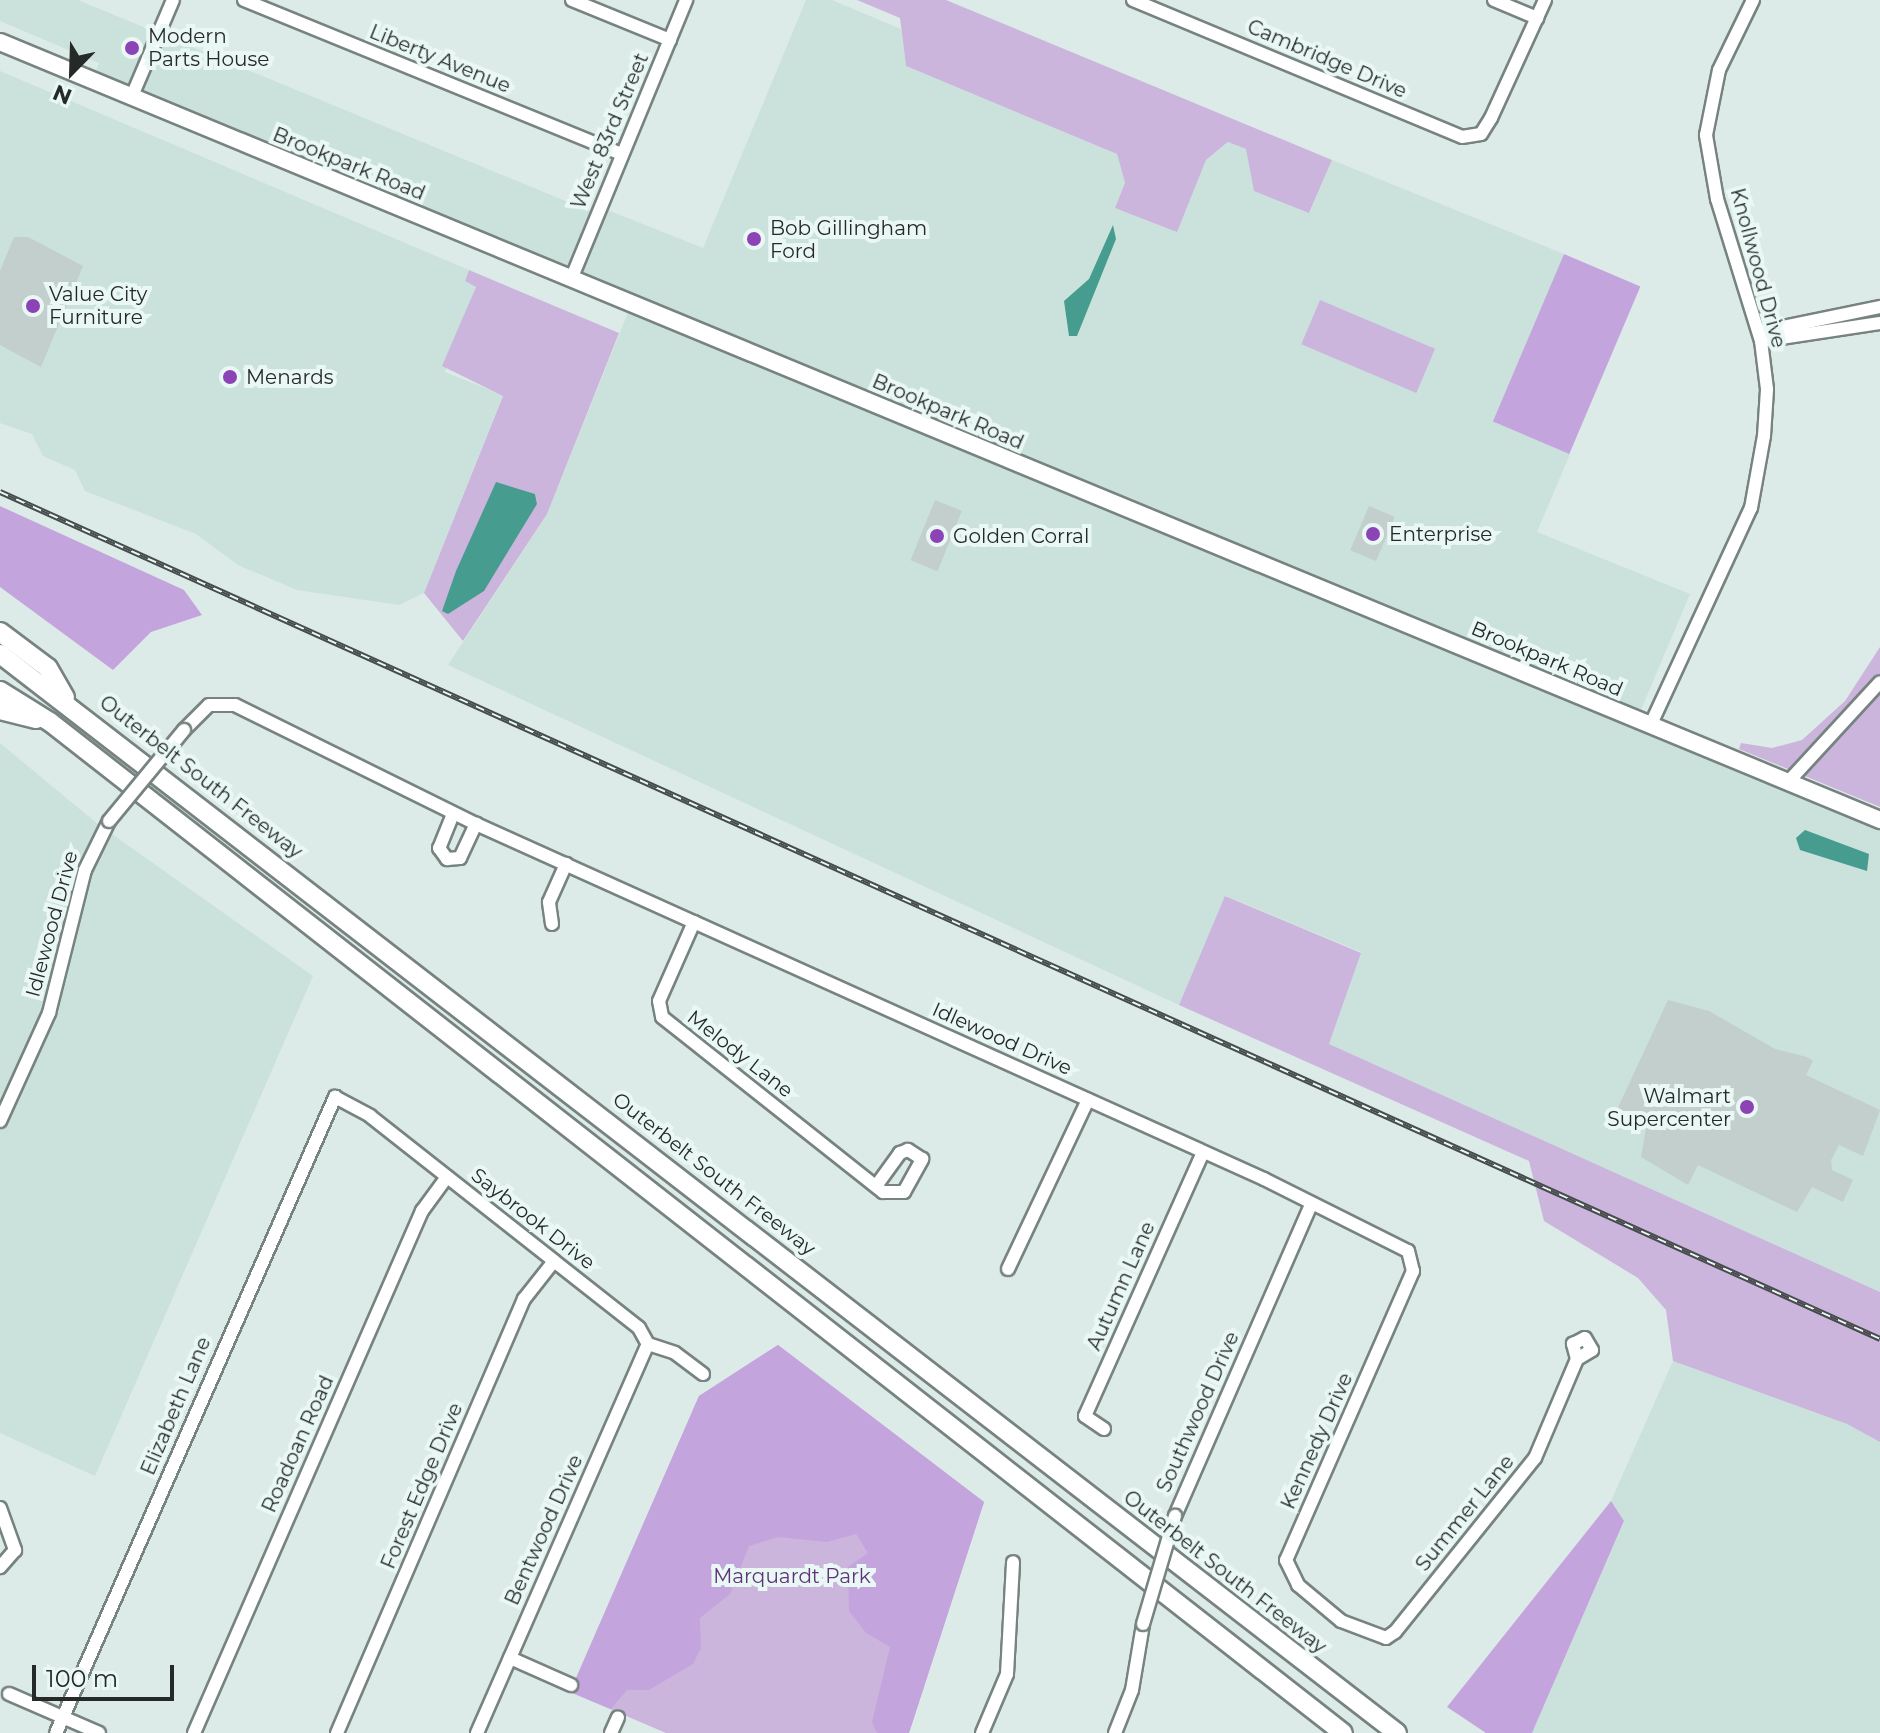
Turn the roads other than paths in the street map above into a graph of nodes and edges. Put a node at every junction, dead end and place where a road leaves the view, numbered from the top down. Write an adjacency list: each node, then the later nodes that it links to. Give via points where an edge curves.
1 (173, 0): 12 (street)
2 (244, 0): 13 (street, Liberty Avenue)
3 (572, 0): 10 (street)
4 (686, 0): 10 (street, West 83rd Street)
5 (1494, 0): 9 (street)
6 (1545, 0): 9 (street)
7 (1753, 0): 19 (street, Knollwood Drive, via 1719,70 1706,135 1717,199)
8 (1135, 1): 9 (street, Cambridge Drive, via 1462,137 1481,134)
9 (1537, 18)
10 (670, 40): 13 (street, West 83rd Street)
11 (0, 42): 12 (main road, Brookpark Road)
12 (132, 96): 14 (main road, Brookpark Road)
13 (621, 154): 14 (street, West 83rd Street)
14 (572, 277): 27 (main road, Brookpark Road)
15 (1876, 307): 16 (street); 17 (street)
16 (1817, 318): 18 (street); 19 (street)
17 (1878, 323): 18 (street)
18 (1821, 334): 19 (street)
19 (1760, 336): 27 (street, Knollwood Drive, via 1766,415 1751,508)
20 (0, 632): 24 (highway, via 48,668)
21 (0, 654): 24 (highway, Outerbelt South Freeway)
22 (1880, 682): 28 (street)
23 (0, 691): 26 (highway)
24 (69, 703): 67 (highway, Outerbelt South Freeway)
25 (0, 710): 26 (highway)
26 (50, 722): 66 (highway)
27 (1651, 724): 28 (main road, Brookpark Road)
28 (1789, 781): 30 (main road, Brookpark Road)
29 (453, 814): 31 (street, Idlewood Drive); 31 (street, via 439,848 447,859 460,858); 37 (street, Idlewood Drive, bridge, via 227,702 204,708 109,821 85,870 49,1013)
30 (1880, 820)
31 (476, 824): 32 (street, Idlewood Drive)
32 (566, 864): 33 (street, Idlewood Drive); 34 (street, via 549,902)
33 (694, 922): 36 (street, Idlewood Drive); 40 (street, Melody Lane, via 659,1001 662,1017)
34 (552, 924)
35 (335, 1097): 39 (street, Saybrook Drive, via 361,1109); 56 (street, Elizabeth Lane)
36 (1088, 1100): 38 (street, Idlewood Drive); 44 (street)
37 (0, 1121)
38 (1203, 1152): 41 (street, Idlewood Drive); 48 (street, Autumn Lane, via 1085,1416)
39 (447, 1177): 43 (street, Saybrook Drive); 60 (street, Roadoan Road, via 422,1211)
40 (876, 1186)
41 (1311, 1205): 42 (street, Idlewood Drive, via 1402,1247); 65 (street, Southwood Drive, bridge, via 1175,1516 1143,1624 1132,1690)
42 (1414, 1260): 52 (street, Kennedy Drive, via 1286,1560 1298,1585)
43 (554, 1261): 45 (street, Saybrook Drive, via 639,1328); 61 (street, Forest Edge Drive, via 524,1299)
44 (1008, 1269)
45 (648, 1344): 47 (street, Saybrook Drive, via 675,1353); 53 (street, Bentwood Drive)
46 (1577, 1359): 52 (street, Summer Lane, via 1535,1458 1395,1632 1386,1638)
47 (703, 1374)
48 (1104, 1429)
49 (0, 1508): 51 (street, via 15,1550)
50 (1013, 1562): 64 (street, via 1007,1674)
51 (0, 1567)
52 (1341, 1621)
53 (510, 1658): 54 (street); 62 (street, Bentwood Drive)
54 (571, 1685)
55 (9, 1694): 56 (street)
56 (62, 1717): 58 (street, Elizabeth Lane); 59 (street)
57 (618, 1717): 63 (street)
58 (56, 1733)
59 (99, 1733)
60 (194, 1733)
61 (337, 1733)
62 (477, 1733)
63 (611, 1733)
64 (982, 1733)
65 (1115, 1733)
66 (1343, 1733)
67 (1397, 1733)

